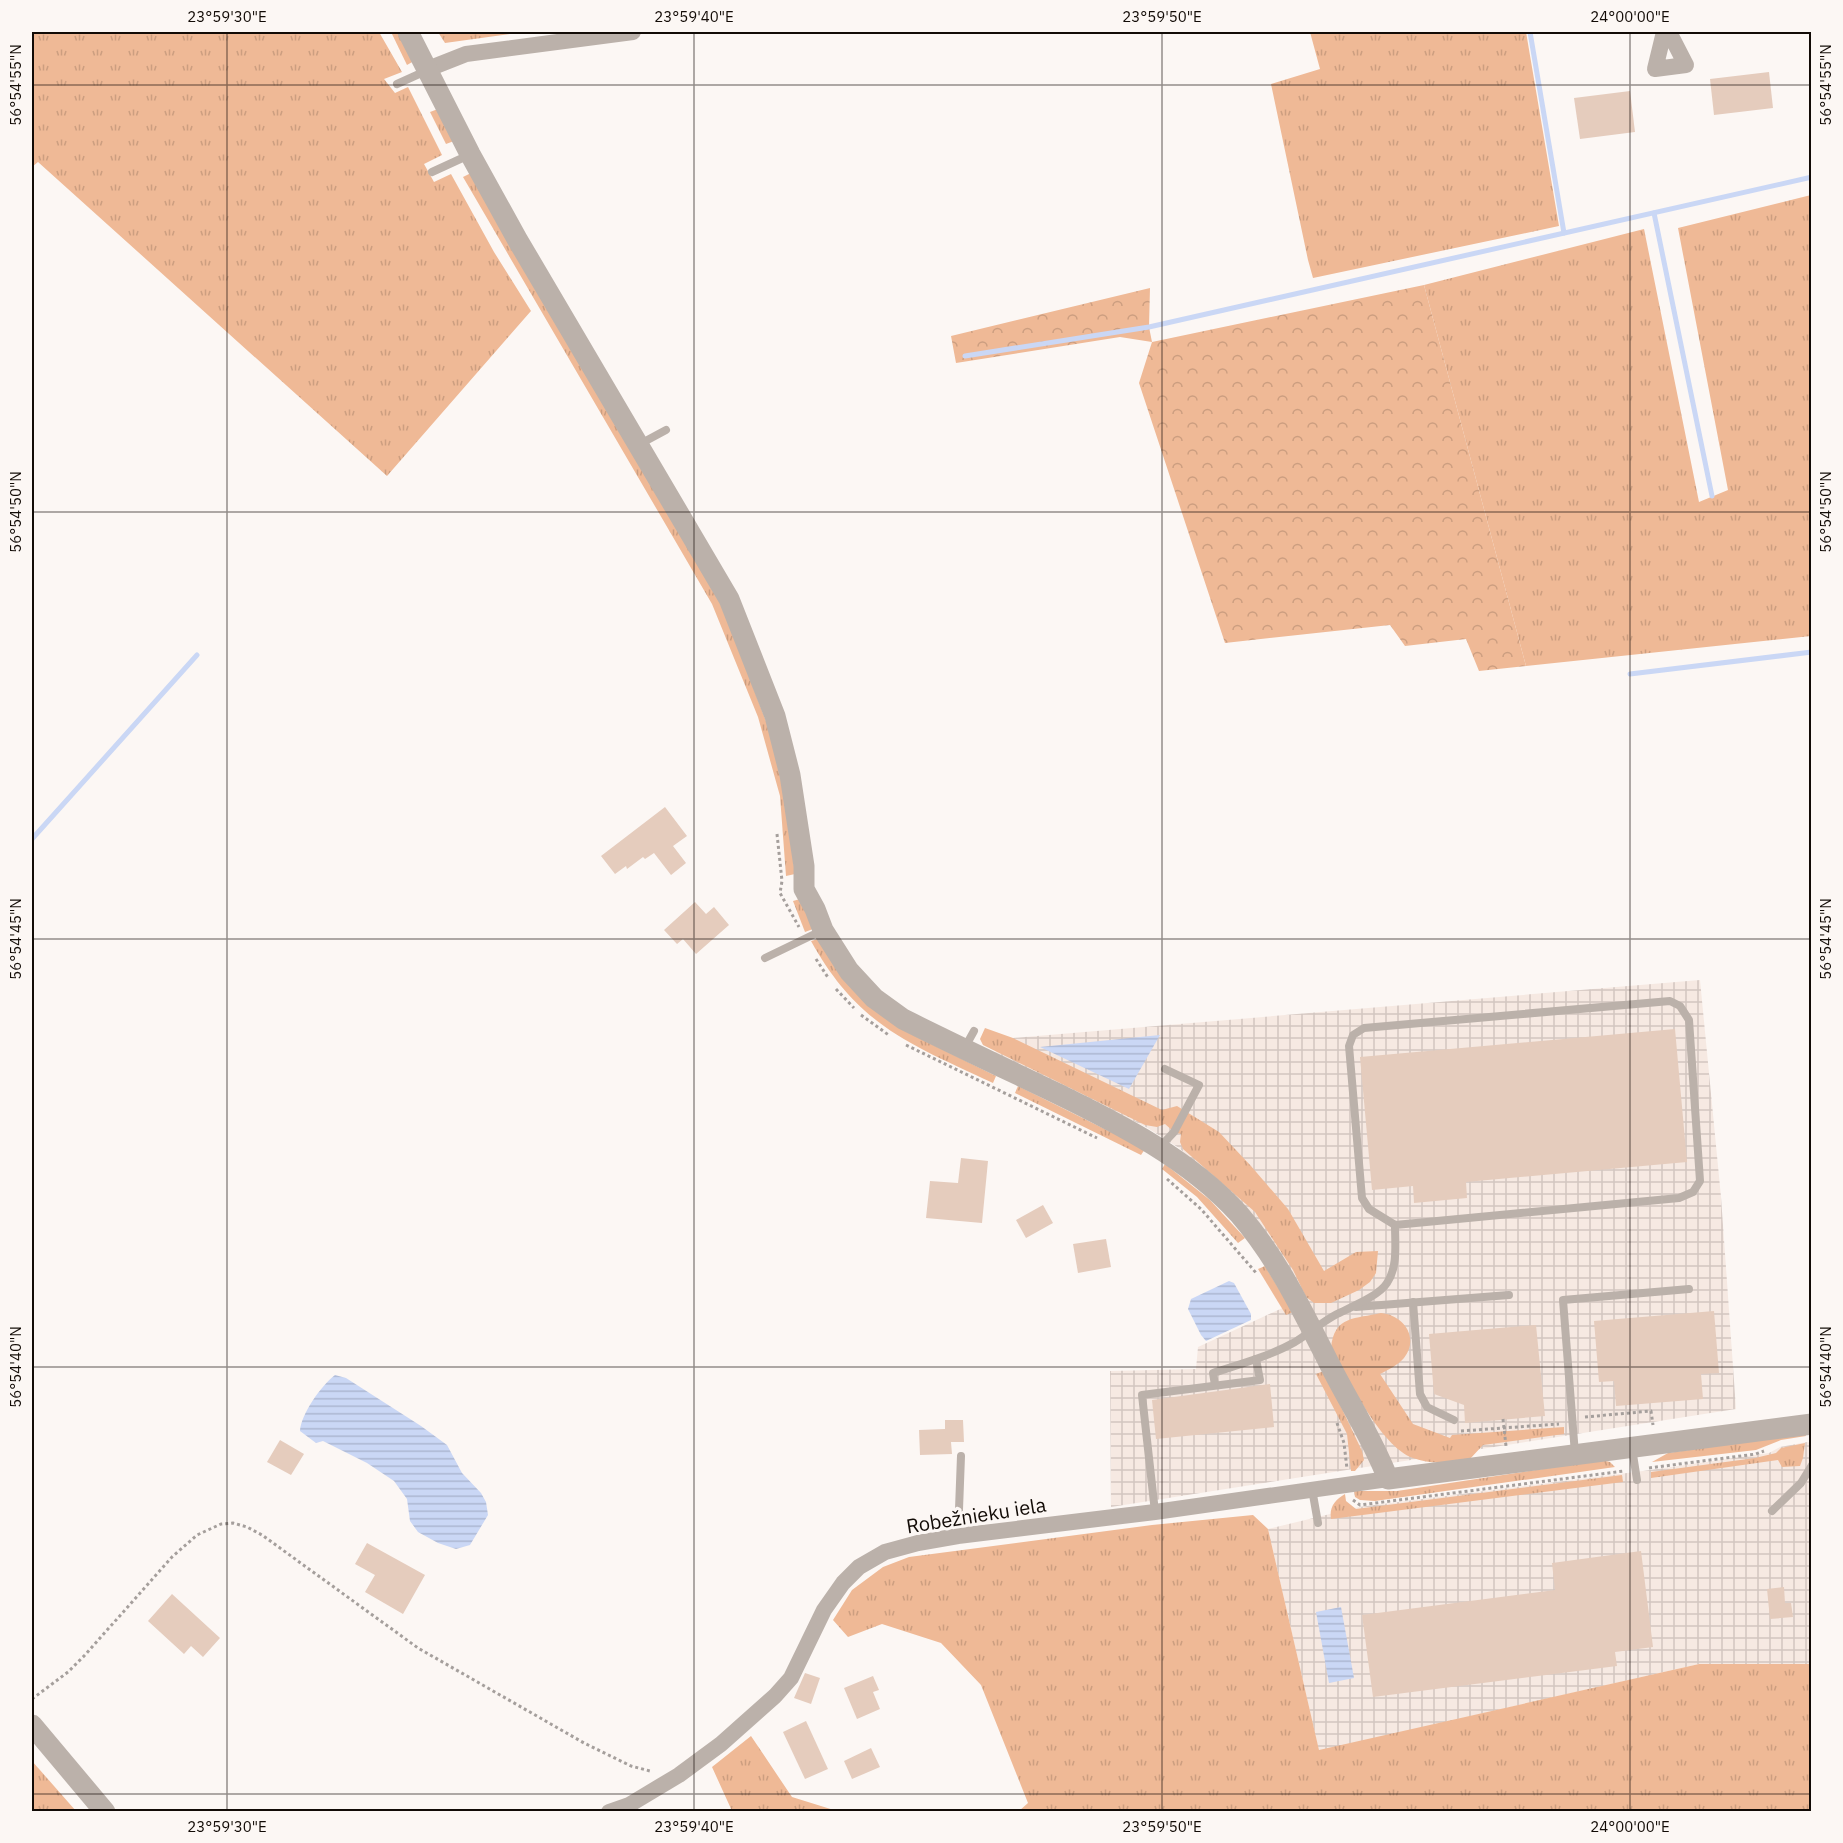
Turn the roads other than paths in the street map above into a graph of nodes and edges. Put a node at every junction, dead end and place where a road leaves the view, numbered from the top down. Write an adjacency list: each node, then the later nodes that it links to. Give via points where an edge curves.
1 (408, 32): 5 (street)
2 (633, 32): 5 (street, via 466,54)
3 (1664, 32): 4 (street, via 1655,69 1686,65)
4 (1669, 32)
5 (428, 69): 6 (lane); 7 (street)
6 (397, 84)
7 (470, 154): 8 (lane); 10 (street)
8 (432, 172)
9 (666, 430): 10 (lane)
10 (639, 445): 11 (street, via 729,599 765,685 790,775 804,889 815,909)
11 (814, 935): 12 (lane); 14 (street, via 874,998 903,1019 969,1040)
12 (765, 958)
13 (1165, 1069): 14 (lane, via 1199,1085 1173,1132)
14 (1159, 1148): 20 (street, via 1201,1179 1238,1214 1266,1249)
15 (1395, 1225): 15 (lane, via 1369,1209 1362,1198 1349,1046 1353,1035 1364,1028 1670,1001 1680,1006 1689,1020 1700,1181 1693,1192 1679,1198); 19 (lane, via 1392,1273 1386,1285)
16 (1689, 1289): 26 (lane, via 1563,1300)
17 (1509, 1294): 18 (lane)
18 (1413, 1302): 19 (lane); 23 (lane, via 1420,1394 1426,1407)
19 (1352, 1307): 20 (lane)
20 (1312, 1329): 21 (lane); 29 (street, via 1376,1448)
21 (1256, 1359): 22 (lane, via 1213,1373); 22 (lane, via 1260,1380)
22 (1215, 1385): 33 (lane, via 1142,1395)
23 (1454, 1420)
24 (1812, 1424): 25 (street)
25 (1632, 1447): 26 (street); 30 (lane)
26 (1575, 1454): 29 (street)
27 (961, 1456): 35 (lane)
28 (1812, 1465): 32 (lane, via 1801,1483)
29 (1388, 1479): 31 (street, Robežnieku iela)
30 (1637, 1480)
31 (1312, 1488): 33 (street, Robežnieku iela); 34 (lane)
32 (1772, 1511)
33 (1155, 1512): 35 (street, Robežnieku iela)
34 (1318, 1523)
35 (958, 1536): 38 (street, Robežnieku iela, via 885,1552 859,1567 824,1610 791,1678 775,1696 679,1775 629,1805)
36 (32, 1725): 37 (street)
37 (105, 1812)
38 (609, 1812)

